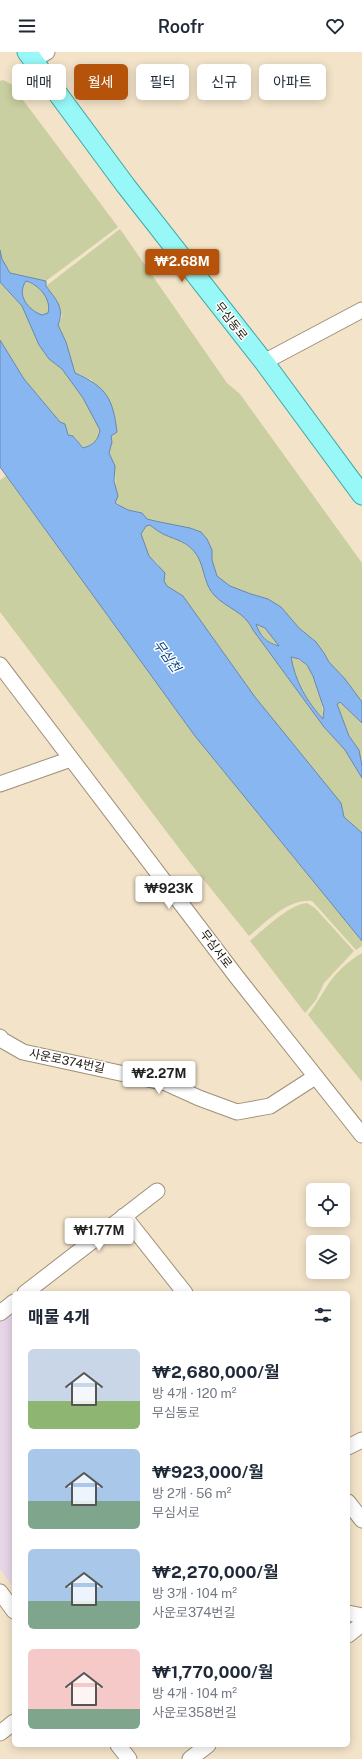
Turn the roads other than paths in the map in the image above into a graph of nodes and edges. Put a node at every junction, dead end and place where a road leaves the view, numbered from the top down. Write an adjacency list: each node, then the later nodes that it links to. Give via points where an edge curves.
1 (36, 54): 3 (main road, 무심동로, via 126,186)
2 (362, 310): 3 (street)
3 (264, 362): 4 (main road, 무심동로)
4 (362, 495)
5 (0, 665): 6 (street, 무심서로)
6 (71, 759): 7 (street); 9 (street, 무심서로)
7 (0, 784)
8 (0, 1037): 9 (street, 사운로374번길, via 23,1052 166,1083 237,1112 270,1106)
9 (315, 1077): 10 (street, 무심서로)
10 (362, 1135)
11 (157, 1191): 12 (street)
12 (124, 1216): 13 (street); 14 (street)
13 (28, 1291)
14 (183, 1291)
15 (12, 1304): 16 (street)
16 (0, 1313)
17 (362, 1440): 18 (street)
18 (350, 1446)
19 (350, 1505): 20 (street)
20 (362, 1520)
21 (0, 1592): 22 (street)
22 (12, 1608)
23 (350, 1613): 24 (street)
24 (362, 1616)
25 (362, 1624): 26 (street)
26 (350, 1633)
27 (12, 1724): 28 (street)
28 (0, 1733)
29 (120, 1747): 31 (street)
30 (205, 1747): 32 (street)
31 (129, 1759)
32 (190, 1759)

